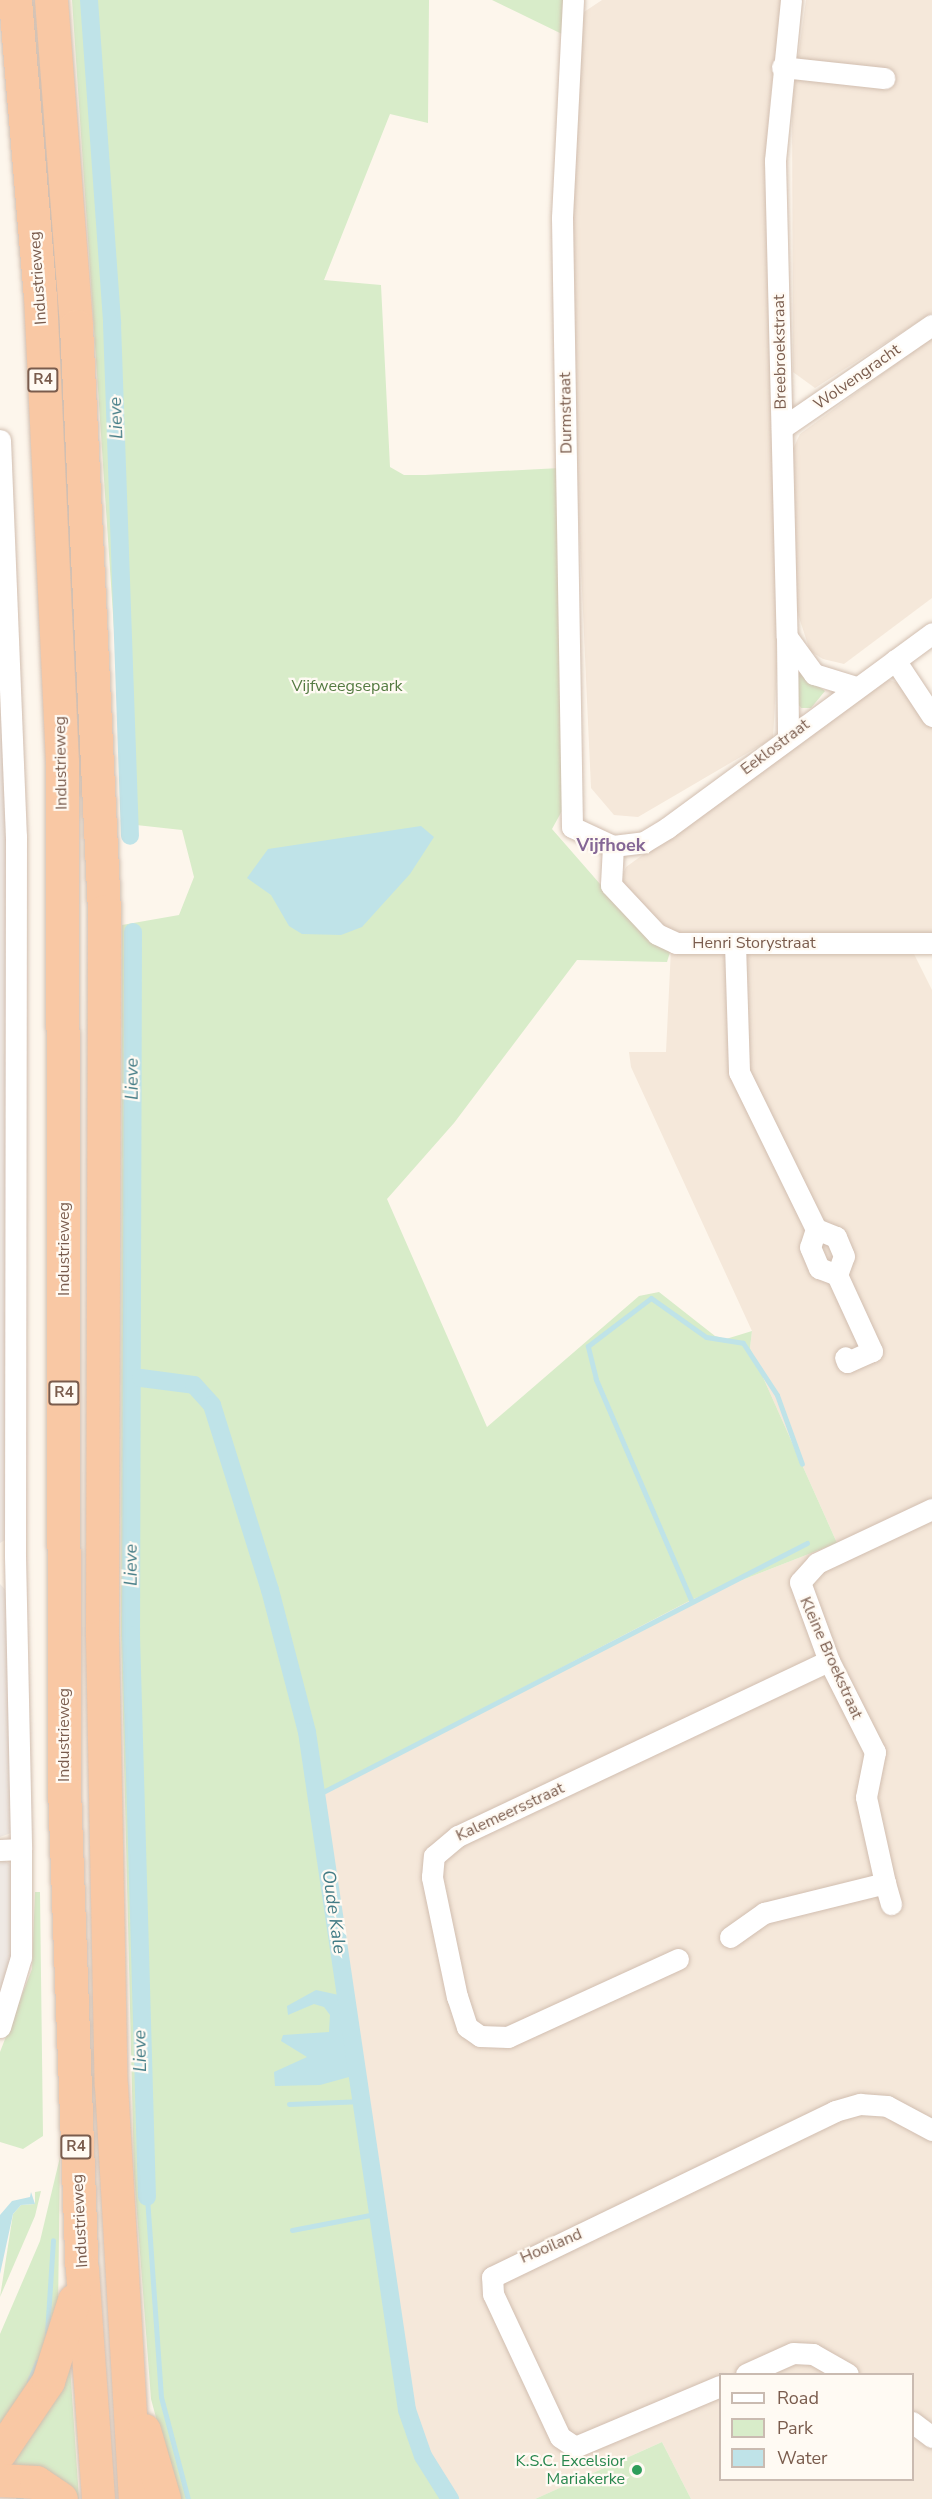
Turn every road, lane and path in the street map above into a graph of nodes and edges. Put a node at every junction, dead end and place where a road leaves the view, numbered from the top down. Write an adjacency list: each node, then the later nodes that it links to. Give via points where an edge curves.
1 (15, 0): 31 (highway, Industrieweg / R4, via 40,295 62,761 64,1789)
2 (51, 0): 32 (highway, Industrieweg / R4, via 76,326 104,911 102,1636 111,2085)
3 (574, 0): 17 (street, Durmstraat, via 562,206 572,827)
4 (791, 0): 5 (street, Breebroekstraat)
5 (782, 67): 6 (street); 8 (street, Breebroekstraat, via 775,161)
6 (884, 78)
7 (932, 325): 8 (street, Wolvengracht)
8 (782, 428): 11 (street, Breebroekstraat)
9 (0, 440): 13 (street)
10 (932, 633): 12 (street, Eeklostraat)
11 (787, 637): 14 (street, via 814,674); 16 (street, Breebroekstraat)
12 (895, 660): 14 (street, Eeklostraat); 15 (street)
13 (6, 674): 22 (street)
14 (856, 687): 16 (street, Eeklostraat)
15 (932, 716)
16 (788, 738): 17 (street, Eeklostraat, via 644,842)
17 (613, 846): 18 (street, Henri Storystraat, via 611,885 657,934 676,942)
18 (735, 944): 19 (street, Henri Storystraat); 20 (street, via 739,1072 816,1229 810,1247 819,1268 837,1275 872,1351 847,1362)
19 (929, 949)
20 (845, 1357)
21 (932, 1509): 23 (street, Kleine Broekstraat, via 801,1575 801,1597)
22 (7, 1557): 24 (street)
23 (829, 1661): 25 (street, Kleine Broekstraat, via 875,1752 866,1797); 28 (street, Kalemeersstraat, via 458,1836 434,1856 432,1877 457,1997 466,2027 480,2036 508,2037)
24 (10, 1850): 29 (street, via 21,1957)
25 (885, 1883): 26 (street, Kleine Broekstraat); 27 (street, via 764,1913)
26 (891, 1904)
27 (730, 1937)
28 (678, 1959)
29 (0, 2027)
30 (932, 2130): 35 (street, Hooiland, via 887,2106 860,2104 834,2111 492,2277 492,2294 560,2437 575,2447)
31 (82, 2269): 38 (highway, R4, via 52,2373); 41 (highway, Industrieweg / R4)
32 (124, 2359): 42 (highway, Industrieweg / R4); 43 (highway)
33 (748, 2373): 34 (street, via 793,2353 813,2354)
34 (846, 2373)
35 (719, 2386)
36 (914, 2424): 37 (street)
37 (932, 2437)
38 (0, 2452)
39 (0, 2480): 40 (highway, via 36,2482)
40 (61, 2499)
41 (98, 2499)
42 (135, 2499)
43 (164, 2499)

